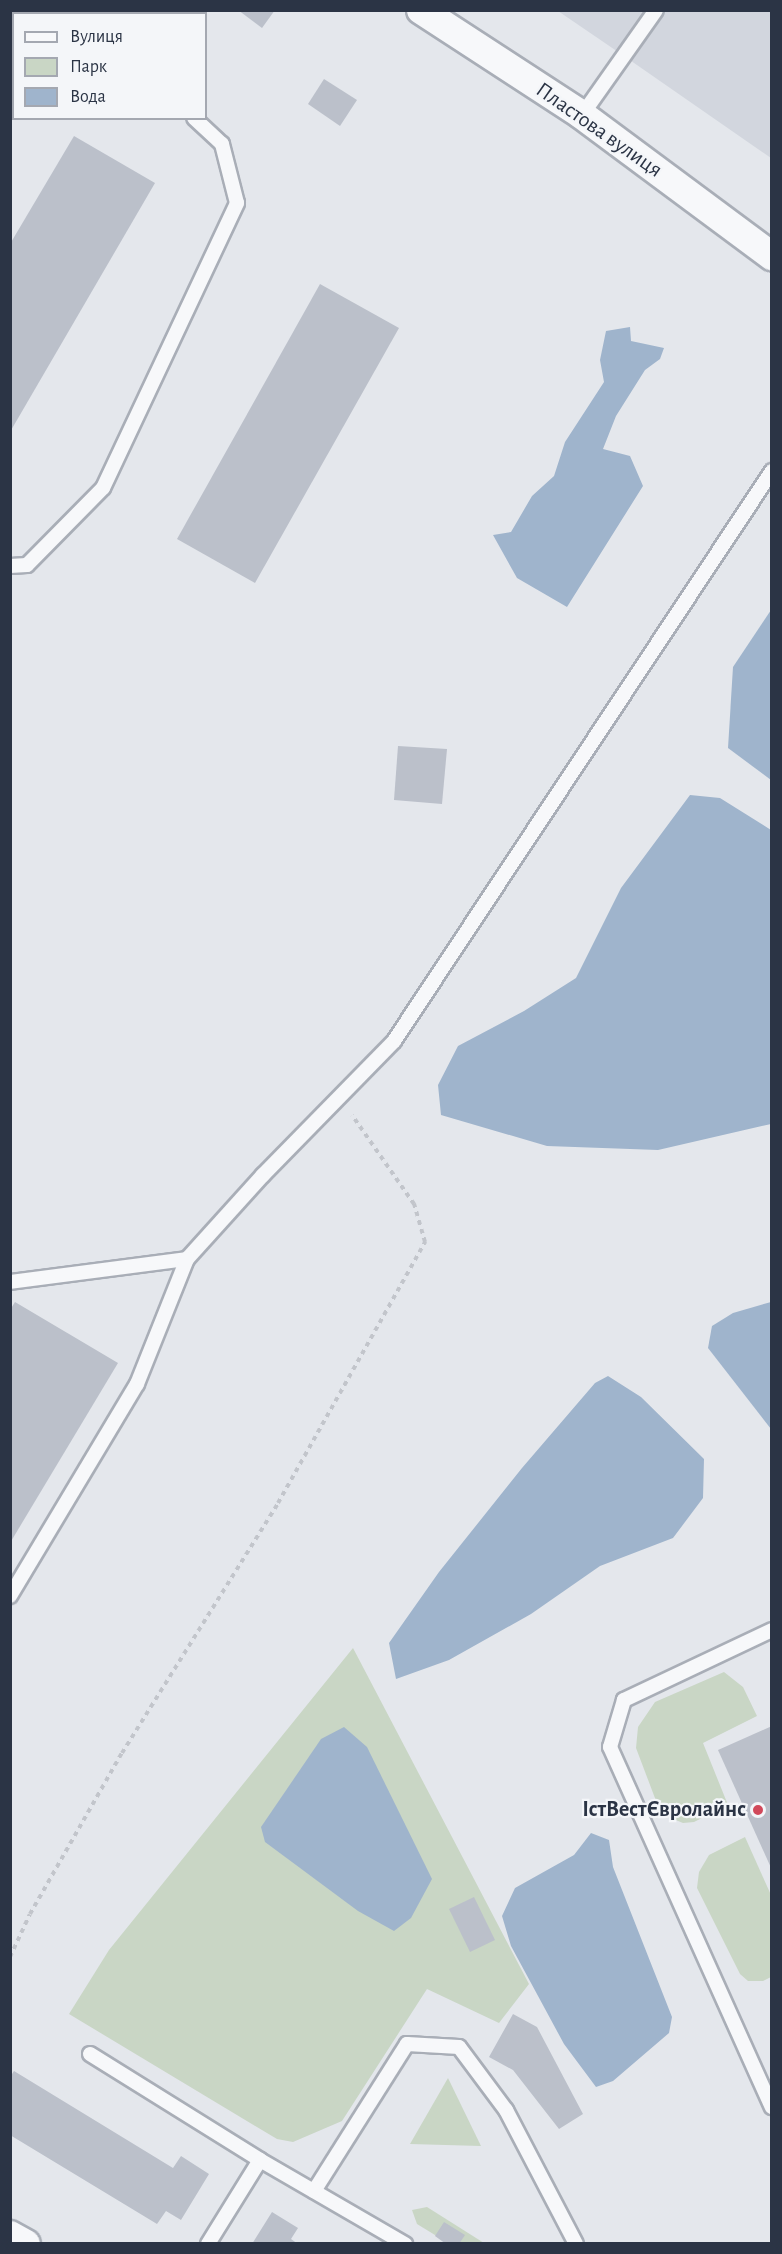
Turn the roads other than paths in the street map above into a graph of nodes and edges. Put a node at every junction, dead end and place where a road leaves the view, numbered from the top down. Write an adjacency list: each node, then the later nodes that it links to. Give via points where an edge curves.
1 (421, 10): 3 (street, Пластова вулиця)
2 (656, 10): 3 (lane)
3 (582, 115): 5 (street, Пластова вулиця)
4 (196, 120): 7 (lane, via 222,144 237,203 103,488 27,565)
5 (771, 256)
6 (771, 471): 8 (lane, via 394,1041)
7 (10, 566)
8 (187, 1259): 9 (lane); 10 (lane, via 137,1384)
9 (10, 1282)
10 (10, 1596)
11 (771, 1630): 13 (lane, via 624,1700 610,1747)
12 (90, 2054): 14 (lane)
13 (771, 2107)
14 (260, 2160): 15 (lane); 18 (lane)
15 (315, 2191): 19 (lane); 20 (lane, via 407,2044 459,2048 506,2110)
16 (10, 2235): 17 (street)
17 (26, 2244)
18 (208, 2244)
19 (405, 2244)
20 (576, 2244)

